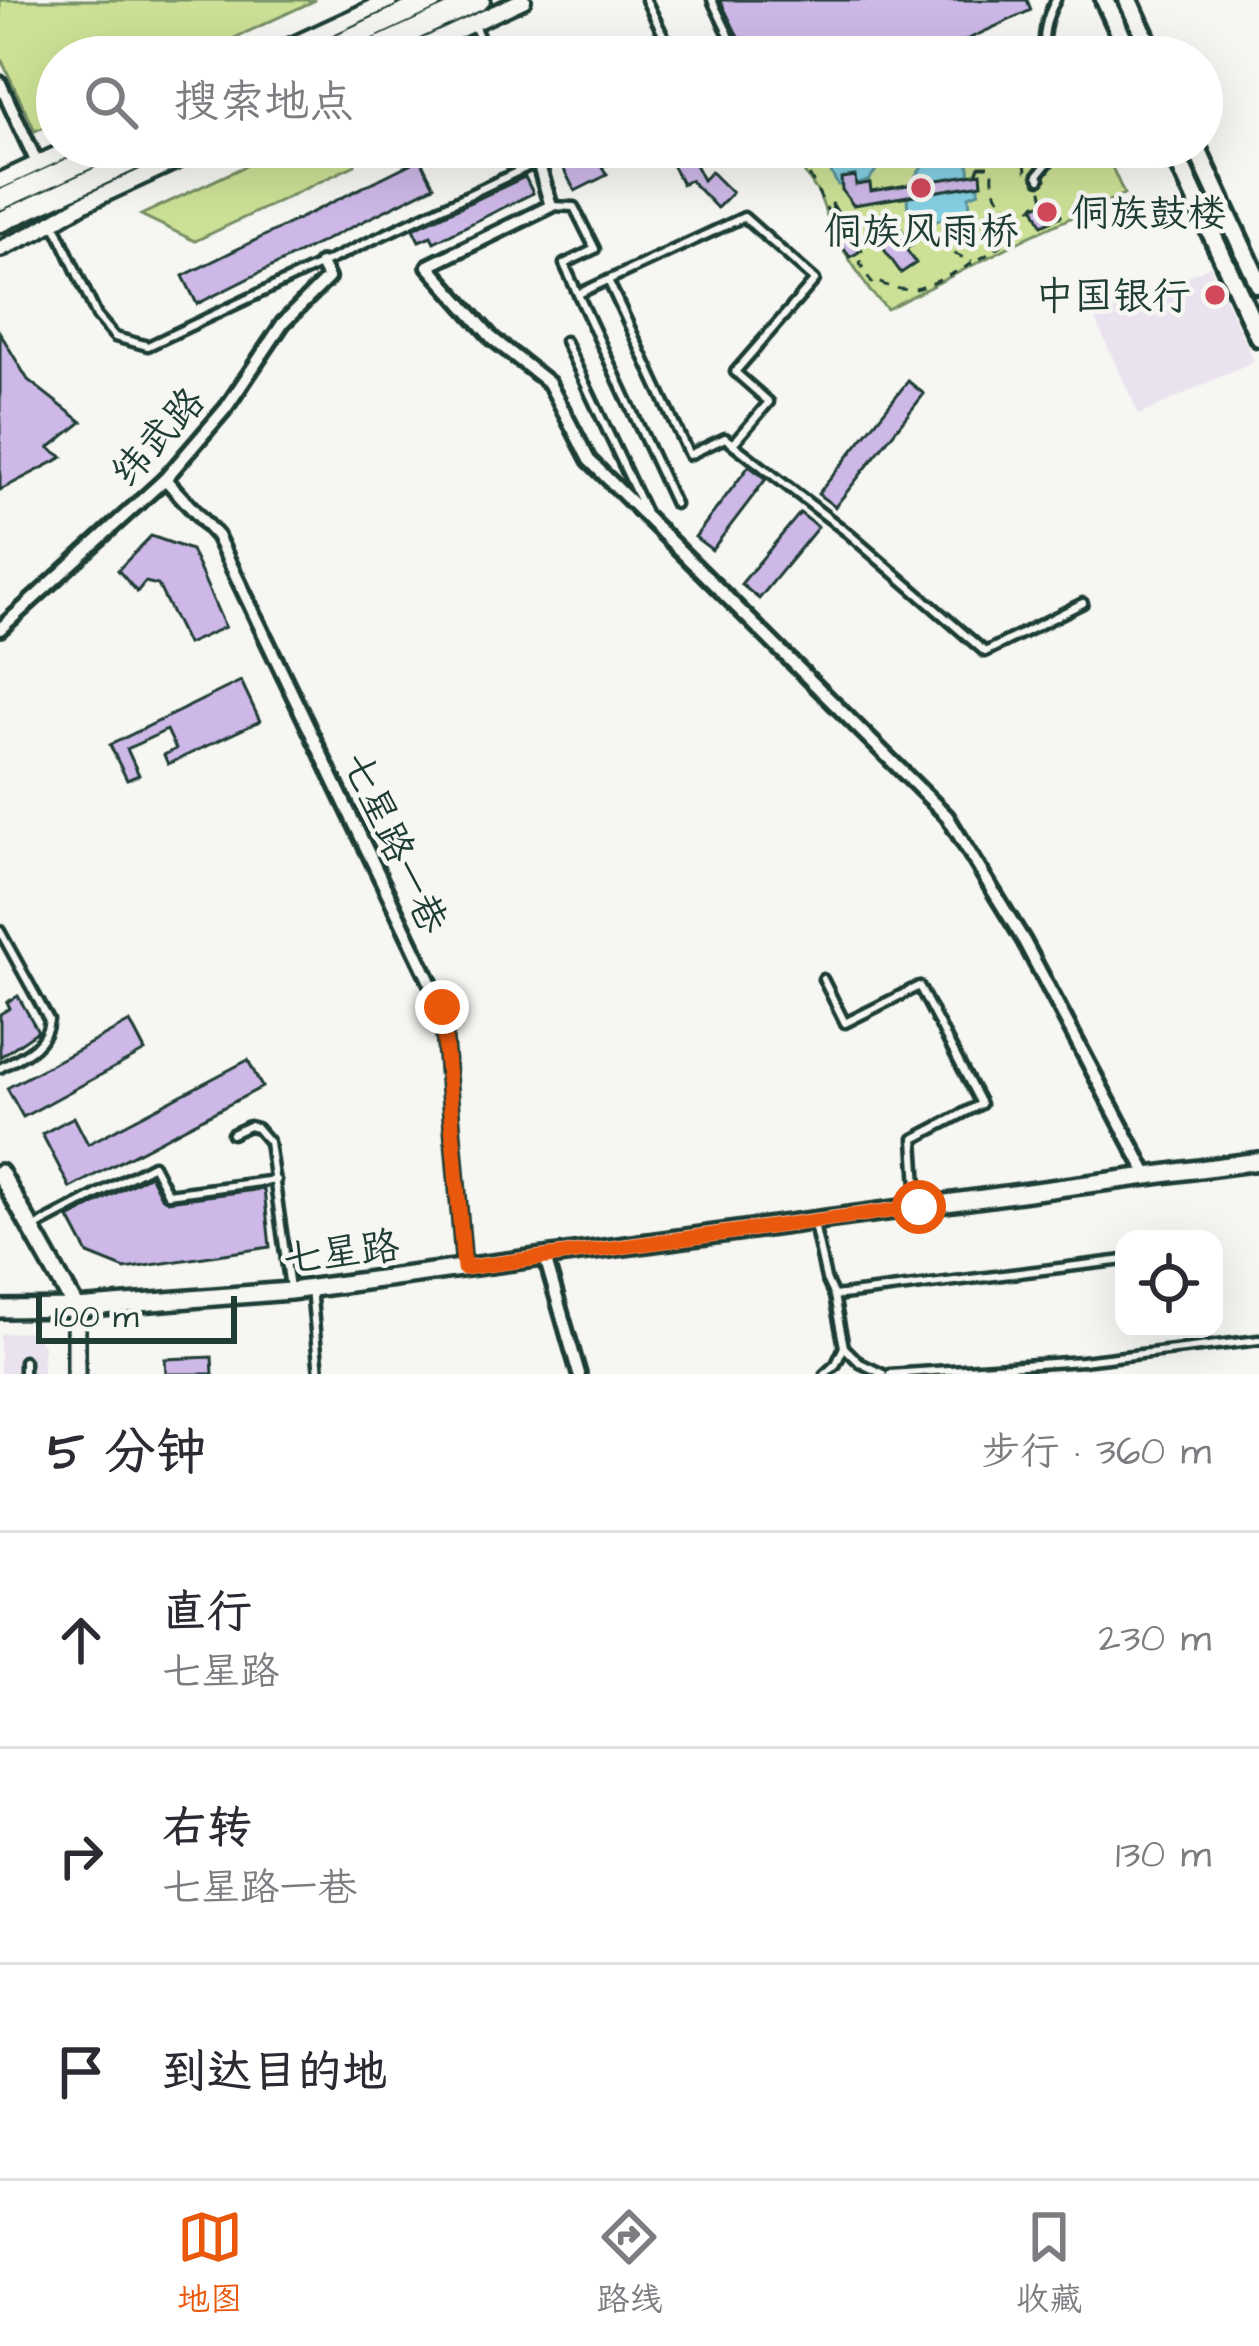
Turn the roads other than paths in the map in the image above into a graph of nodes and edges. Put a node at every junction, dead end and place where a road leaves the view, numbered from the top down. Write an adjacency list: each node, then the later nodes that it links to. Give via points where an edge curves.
1 (391, 0): 11 (street)
2 (433, 0): 12 (highway)
3 (480, 0): 13 (highway)
4 (523, 0): 10 (street)
5 (646, 0): 16 (lane)
6 (712, 0): 17 (lane)
7 (1056, 0): 18 (lane)
8 (1105, 0): 19 (main road)
9 (1128, 0): 20 (main road)
10 (472, 23): 14 (street); 15 (lane)
11 (313, 36)
12 (355, 36)
13 (402, 36)
14 (444, 36)
15 (478, 36)
16 (664, 36)
17 (729, 36)
18 (1044, 36)
19 (1121, 36)
20 (1144, 36)
21 (0, 83): 22 (street)
22 (36, 162)
23 (36, 164): 33 (street)
24 (70, 168): 34 (highway)
25 (118, 168): 37 (highway)
26 (161, 168): 36 (street)
27 (525, 168): 39 (lane)
28 (540, 168): 35 (street)
29 (1045, 168): 32 (lane)
30 (1182, 168): 43 (main road)
31 (1206, 168): 41 (main road)
32 (1039, 177)
33 (0, 181)
34 (0, 200)
35 (551, 206): 42 (lane, via 574,207 595,249 564,264); 48 (street, via 428,266 493,339 549,382 589,460)
36 (53, 222): 38 (street); 39 (lane, via 97,316 115,337 148,346)
37 (0, 223)
38 (0, 249)
39 (321, 264): 46 (street, 纬武路, via 328,278 283,322 226,408)
40 (608, 280): 42 (lane); 45 (lane, via 689,455 725,438); 45 (lane, via 744,217 815,280 734,372 769,401)
41 (1259, 284)
42 (578, 294): 47 (lane)
43 (1259, 337)
44 (565, 341): 48 (lane)
45 (733, 443): 49 (lane, via 985,652)
46 (165, 479): 50 (street, 纬武路); 64 (street, 七星路一巷, via 217,536 442,1007)
47 (675, 504)
48 (650, 520): 57 (street, via 947,817 1024,941)
49 (1084, 603)
50 (0, 629)
51 (0, 931): 53 (lane, via 49,1020 35,1048)
52 (823, 979): 59 (lane, via 845,1023 919,986 981,1105 914,1139)
53 (0, 1068)
54 (232, 1134): 58 (lane, via 249,1126 264,1134)
55 (1259, 1161): 57 (main road, 七星路)
56 (0, 1173): 61 (main road)
57 (1148, 1176): 59 (main road, 七星路)
58 (276, 1180): 61 (lane, via 168,1194 153,1166); 66 (lane)
59 (919, 1207): 60 (main road, 七星路)
60 (814, 1221): 62 (main road, 七星路); 67 (lane)
61 (32, 1229): 68 (main road)
62 (545, 1257): 64 (main road, 七星路); 76 (street)
63 (1115, 1261): 67 (lane)
64 (464, 1268): 65 (main road, 七星路)
65 (311, 1288): 66 (main road, 七星路); 75 (lane)
66 (290, 1292): 68 (main road, 七星路)
67 (834, 1296): 71 (lane)
68 (76, 1308): 69 (main road, 七星路); 74 (main road)
69 (0, 1310)
70 (1259, 1340): 78 (lane)
71 (844, 1347): 77 (lane); 78 (lane)
72 (24, 1361): 73 (lane)
73 (24, 1374)
74 (76, 1374)
75 (319, 1374)
76 (579, 1374)
77 (825, 1374)
78 (891, 1374)

